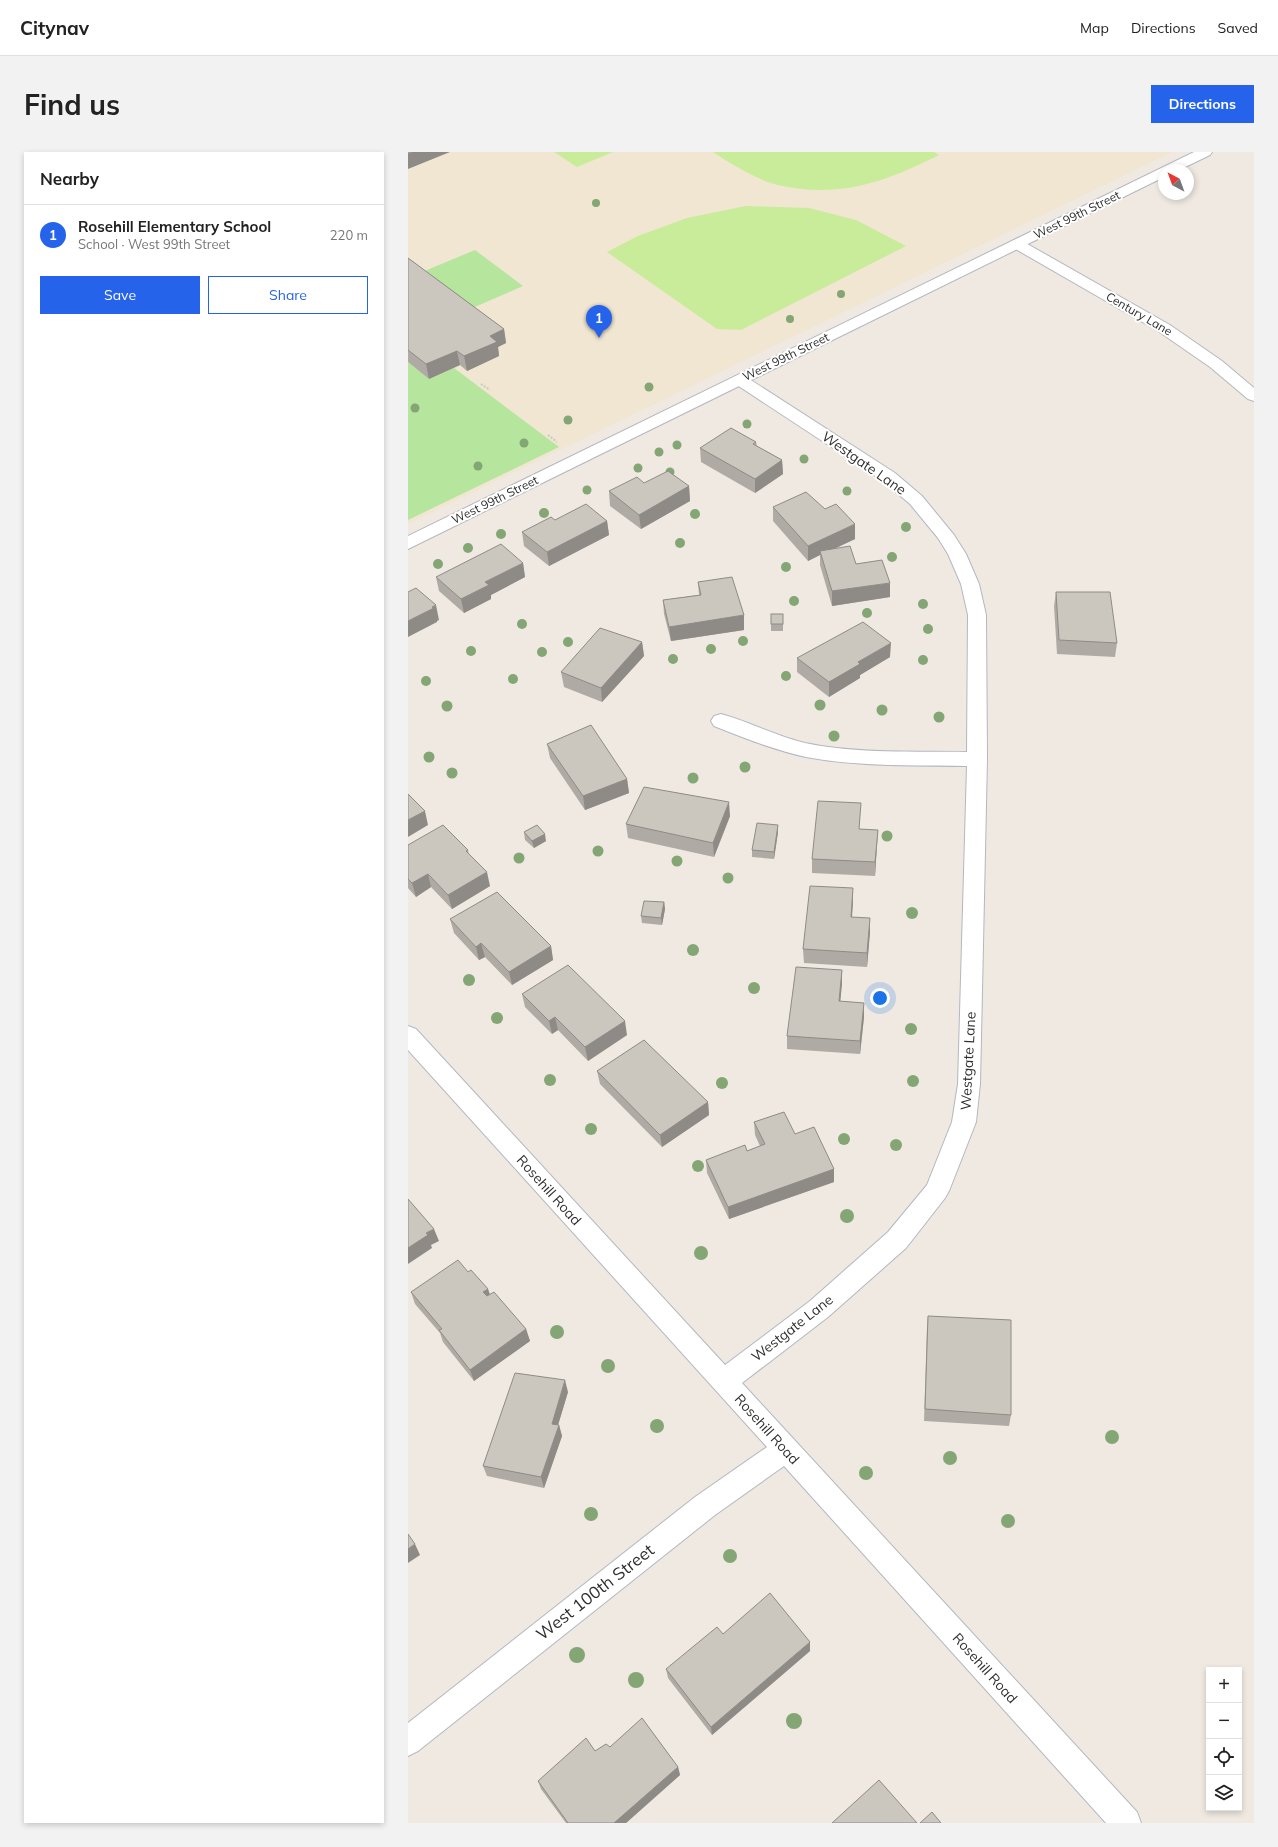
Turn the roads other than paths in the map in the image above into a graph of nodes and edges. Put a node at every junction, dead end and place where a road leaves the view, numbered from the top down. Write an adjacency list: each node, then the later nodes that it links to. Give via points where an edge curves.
1 (1205, 152): 2 (street)
2 (1180, 164)
3 (1158, 175): 4 (street, West 99th Street)
4 (1017, 244): 5 (street, West 99th Street); 6 (street, Century Lane, via 1164,328 1216,364)
5 (740, 380): 7 (street, West 99th Street); 9 (street, Westgate Lane, via 889,477 916,500 957,554 970,584 977,615)
6 (1254, 396)
7 (408, 543)
8 (721, 721): 9 (street, via 772,741 819,752)
9 (977, 759): 11 (street, Westgate Lane, via 968,1084 964,1122 937,1191 897,1240 819,1309)
10 (408, 1035): 11 (street, Rosehill Road)
11 (724, 1381): 12 (street, Rosehill Road)
12 (786, 1449): 13 (street, West 100th Street, via 705,1506); 14 (street, Rosehill Road)
13 (408, 1741)
14 (1126, 1823)

